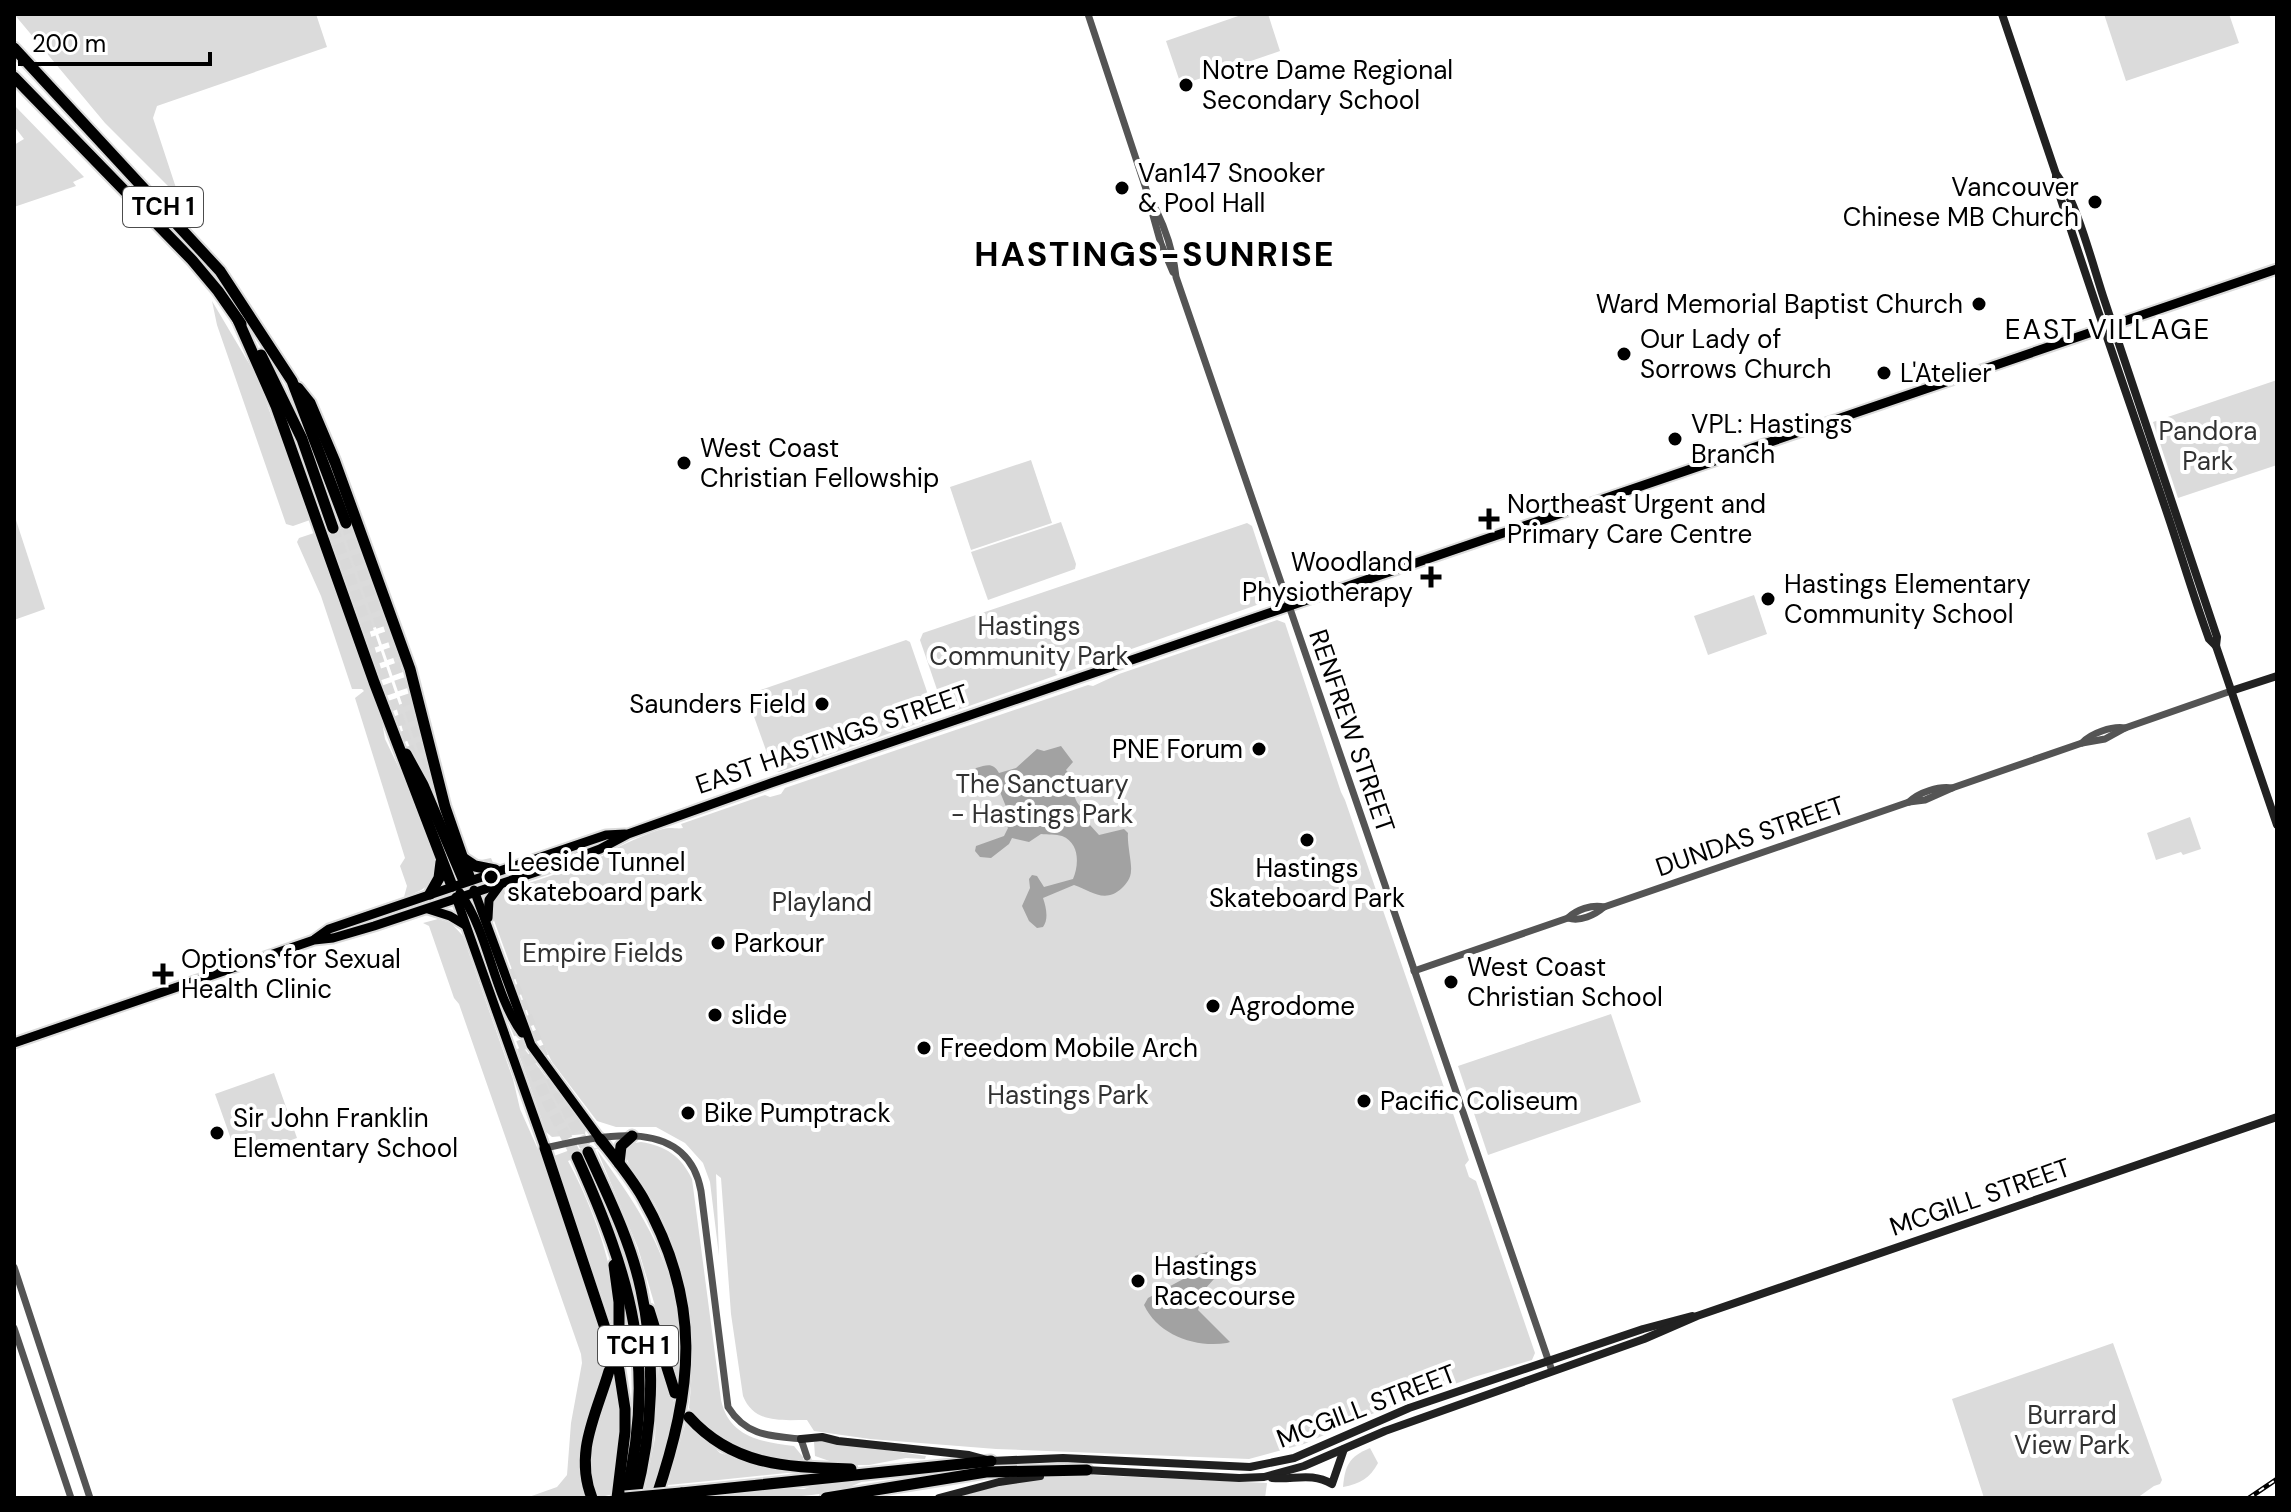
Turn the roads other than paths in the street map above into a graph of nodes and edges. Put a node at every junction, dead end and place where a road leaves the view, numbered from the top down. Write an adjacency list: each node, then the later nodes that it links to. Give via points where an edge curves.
1 (1088, 14): 11 (street, RENFREW STREET, via 1150,213)
2 (2002, 14): 7 (main road)
3 (14, 48): 8 (highway, TCH 1, via 220,271)
4 (14, 77): 6 (highway, TCH 1, via 192,260)
5 (2277, 269): 7 (main road, EAST HASTINGS STREET)
6 (238, 320): 10 (highway, TCH 1, via 292,415); 14 (highway, via 276,406)
7 (2108, 325): 11 (main road, EAST HASTINGS STREET); 13 (main road, via 2195,603)
8 (292, 381): 9 (highway, TCH 1); 17 (highway, via 310,403 358,519 416,684)
9 (346, 523)
10 (333, 528)
11 (1288, 606): 16 (main road, EAST HASTINGS STREET); 30 (street, RENFREW STREET)
12 (2277, 676): 13 (main road, DUNDAS STREET)
13 (2231, 691): 15 (main road); 30 (street, DUNDAS STREET, via 2110,729 1932,798 1588,916 1568,918)
14 (400, 748): 18 (highway); 20 (highway)
15 (2277, 825)
16 (628, 834): 19 (main road, EAST HASTINGS STREET, via 606,835); 21 (main road, EAST HASTINGS STREET)
17 (462, 857): 19 (highway); 20 (highway)
18 (441, 858): 22 (highway); 24 (highway)
19 (495, 870): 20 (main road, EAST HASTINGS STREET)
20 (467, 880): 22 (main road, EAST HASTINGS STREET); 23 (main road)
21 (501, 884): 23 (main road, EAST HASTINGS STREET); 28 (main road, via 489,900)
22 (452, 886): 24 (main road, EAST HASTINGS STREET); 25 (main road)
23 (475, 893): 25 (main road, EAST HASTINGS STREET); 28 (main road)
24 (430, 894): 29 (main road, EAST HASTINGS STREET, via 329,929)
25 (460, 898): 26 (main road, EAST HASTINGS STREET); 27 (main road); 32 (main road, via 504,1001)
26 (428, 909): 27 (main road); 29 (main road, EAST HASTINGS STREET)
27 (466, 927): 36 (main road)
28 (489, 930): 32 (main road)
29 (314, 940): 31 (main road, EAST HASTINGS STREET)
30 (1414, 971): 44 (street, RENFREW STREET)
31 (14, 1043)
32 (531, 1045): 35 (main road)
33 (2277, 1117): 41 (main road, MCGILL STREET)
34 (632, 1136): 35 (street); 37 (highway, via 621,1146); 49 (street, via 669,1143 696,1173 728,1407 753,1432)
35 (600, 1139): 36 (street); 37 (highway)
36 (545, 1148): 60 (highway, via 619,1370 625,1432)
37 (619, 1163): 63 (highway, via 664,1239 684,1310 681,1412)
38 (596, 1199): 40 (highway, TCH 1, via 583,1154 625,1237); 43 (highway, via 618,1283); 61 (highway, TCH 1, via 624,1275 639,1355 638,1431)
39 (14, 1267): 58 (street)
40 (641, 1291): 47 (highway); 62 (highway, TCH 1, via 651,1389)
41 (1697, 1316): 44 (main road, MCGILL STREET); 46 (main road, MCGILL STREET)
42 (14, 1328): 57 (street)
43 (619, 1331)
44 (1548, 1361): 46 (street, RENFREW STREET); 52 (main road, MCGILL STREET, via 1409,1408 1269,1464)
45 (609, 1371): 59 (highway, via 584,1449)
46 (1552, 1371): 50 (main road, MCGILL STREET)
47 (675, 1393)
48 (689, 1417): 54 (highway, via 717,1444 752,1459)
49 (801, 1439): 51 (street); 52 (main road, MCGILL STREET, via 822,1437)
50 (1344, 1449): 56 (main road, MCGILL STREET); 56 (main road, via 1332,1484 1313,1476)
51 (807, 1457)
52 (991, 1461): 54 (highway)
53 (1087, 1470): 55 (highway); 56 (main road, MCGILL STREET); 66 (main road, MCGILL STREET, via 999,1482)
54 (879, 1471): 61 (highway, bridge)
55 (956, 1475): 64 (highway); 65 (highway)
56 (1264, 1477)
57 (71, 1498)
58 (90, 1498)
59 (592, 1498)
60 (617, 1498)
61 (625, 1498)
62 (635, 1498)
63 (656, 1498)
64 (826, 1498)
65 (863, 1498)
66 (939, 1498)

